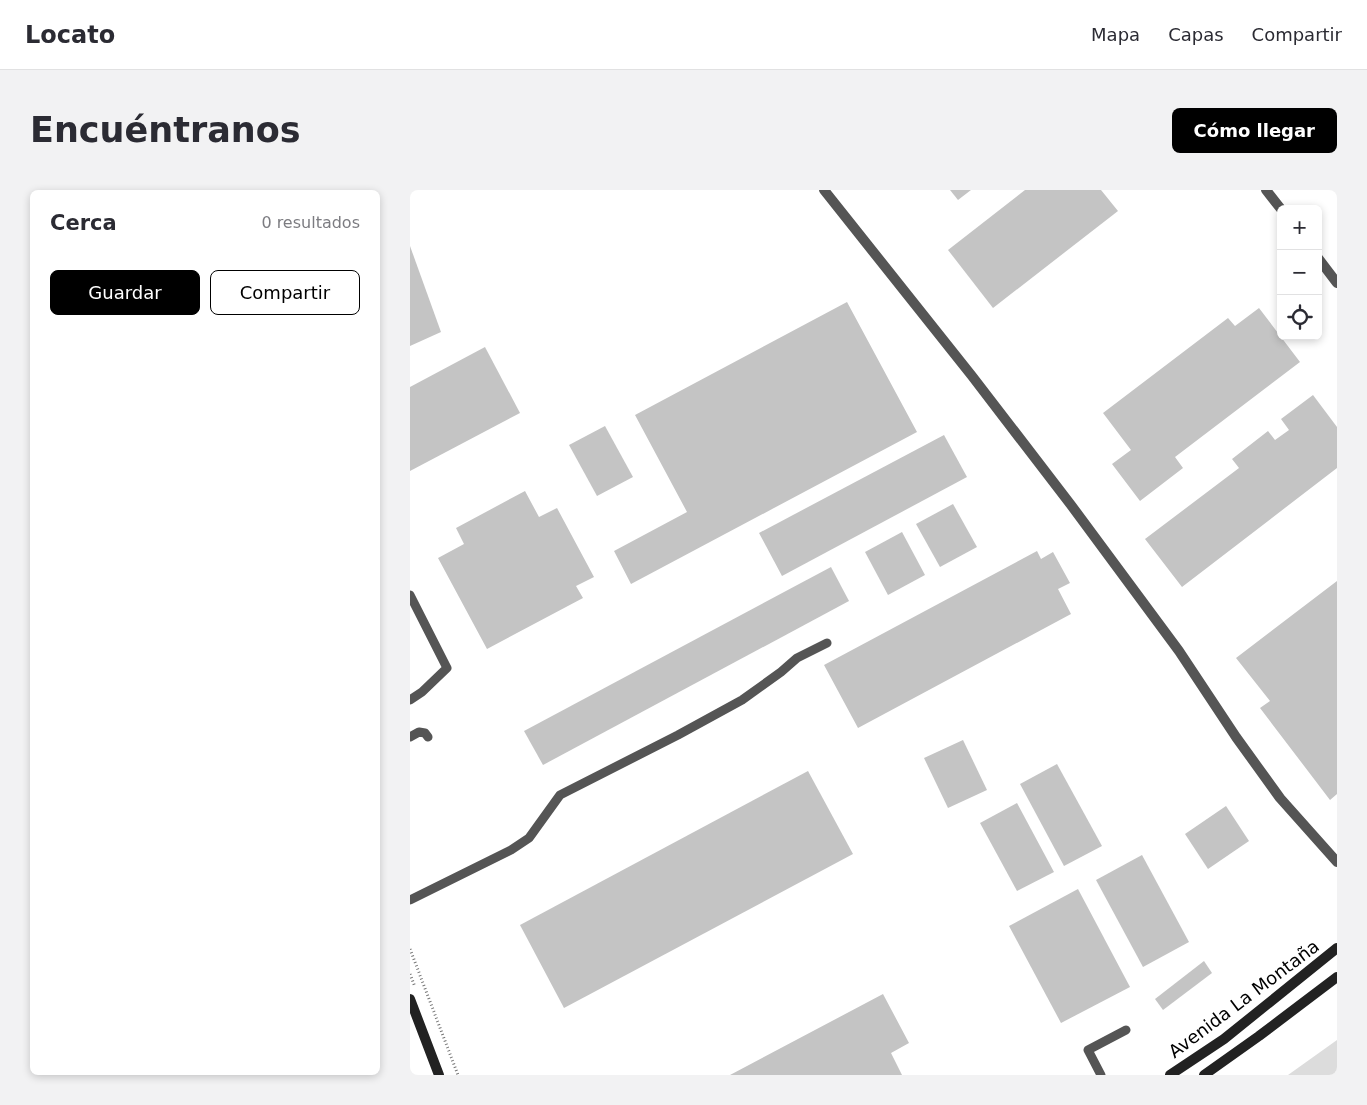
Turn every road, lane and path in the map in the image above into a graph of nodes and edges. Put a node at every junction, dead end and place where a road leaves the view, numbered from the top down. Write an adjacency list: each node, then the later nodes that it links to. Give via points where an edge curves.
1 (824, 190): 11 (street, via 1071,505 1179,651 1280,798)
2 (1266, 190): 3 (street)
3 (1278, 205)
4 (1322, 263): 5 (street)
5 (1337, 283)
6 (410, 595): 8 (lane, via 447,668)
7 (826, 643): 12 (lane, via 797,658 742,700 560,795 529,838 511,850)
8 (410, 700)
9 (428, 737): 10 (lane, via 419,732)
10 (410, 738)
11 (1337, 862)
12 (410, 900)
13 (1337, 948): 21 (main road, Avenida La Montaña, via 1224,1038)
14 (410, 949): 19 (path)
15 (1337, 977): 22 (main road, Avenida La Montaña)
16 (410, 999): 18 (main road)
17 (1126, 1030): 20 (lane, via 1088,1050)
18 (439, 1075)
19 (458, 1075)
20 (1100, 1075)
21 (1170, 1075)
22 (1204, 1075)

